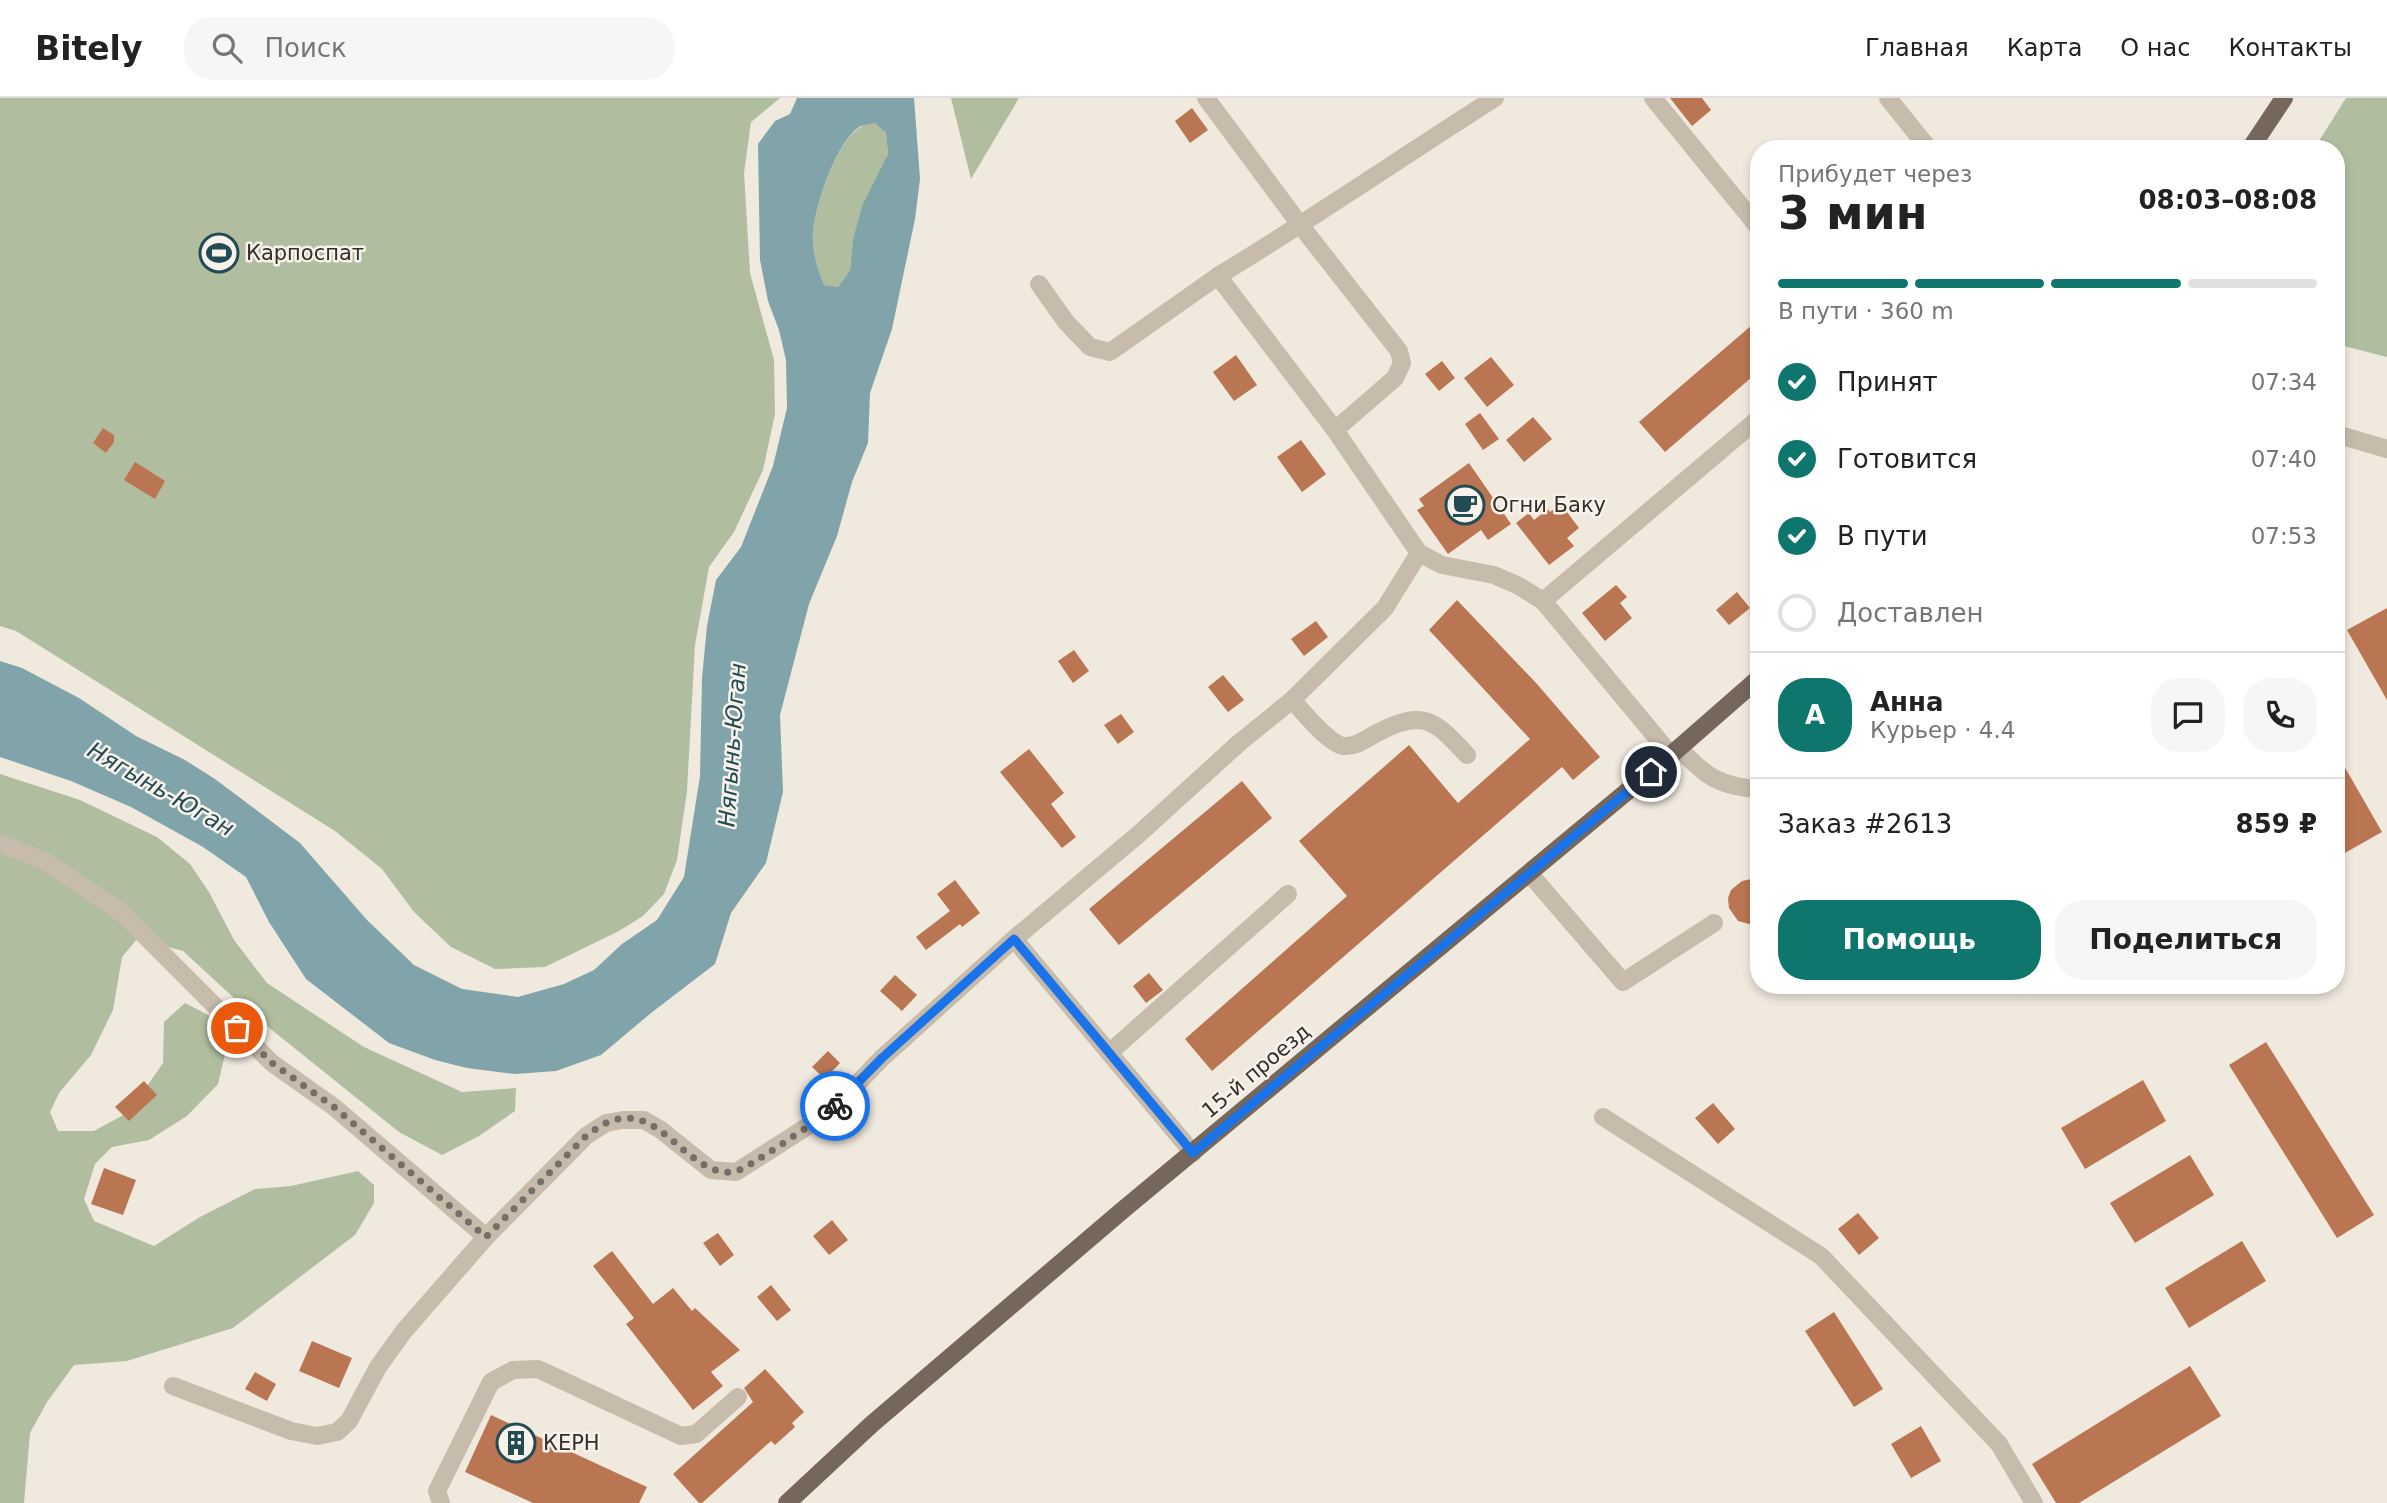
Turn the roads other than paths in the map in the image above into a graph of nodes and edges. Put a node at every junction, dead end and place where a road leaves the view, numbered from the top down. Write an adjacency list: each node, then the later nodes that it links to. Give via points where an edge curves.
1 (1206, 98): 9 (street)
2 (1495, 98): 9 (street)
3 (1653, 98): 8 (street)
4 (1888, 98): 6 (street)
5 (2284, 98): 7 (main road)
6 (1922, 140)
7 (2256, 140)
8 (1750, 217)
9 (1301, 226): 10 (street); 13 (street, via 1399,351 1402,363 1395,378)
10 (1218, 276): 11 (street, via 1110,352 1090,347); 13 (street)
11 (1039, 285)
12 (1750, 426): 17 (street)
13 (1335, 430): 16 (street)
14 (2345, 437): 15 (street)
15 (2387, 449)
16 (1419, 553): 17 (street, via 1442,565 1494,575); 19 (street, via 1385,608)
17 (1543, 601): 20 (street)
18 (1750, 686): 20 (main road, 15-й проезд)
19 (1292, 700): 21 (street, via 1327,738 1343,746 1419,719 1434,722); 27 (street)
20 (1675, 752): 22 (street, via 1711,778); 24 (main road, 15-й проезд)
21 (1467, 755)
22 (1750, 788)
23 (0, 843): 31 (street, via 47,862 122,913 272,1063 334,1107)
24 (1529, 873): 26 (street, via 1623,982); 30 (main road, 15-й проезд)
25 (1288, 894): 28 (street)
26 (1714, 923)
27 (1014, 939): 28 (street); 31 (street, via 882,1058 830,1112 736,1172 711,1170 643,1120 606,1123 586,1136)
28 (1109, 1053): 30 (street)
29 (1602, 1117): 36 (street, via 1821,1256 1999,1444)
30 (1193, 1153): 35 (main road, 15-й проезд, via 872,1424)
31 (486, 1237): 32 (street, via 384,1358 349,1421 337,1432 317,1436 291,1431)
32 (173, 1386)
33 (738, 1397): 34 (street, via 696,1434 681,1436 538,1370 513,1370 491,1382 437,1491)
34 (440, 1503)
35 (787, 1503)
36 (2034, 1503)

